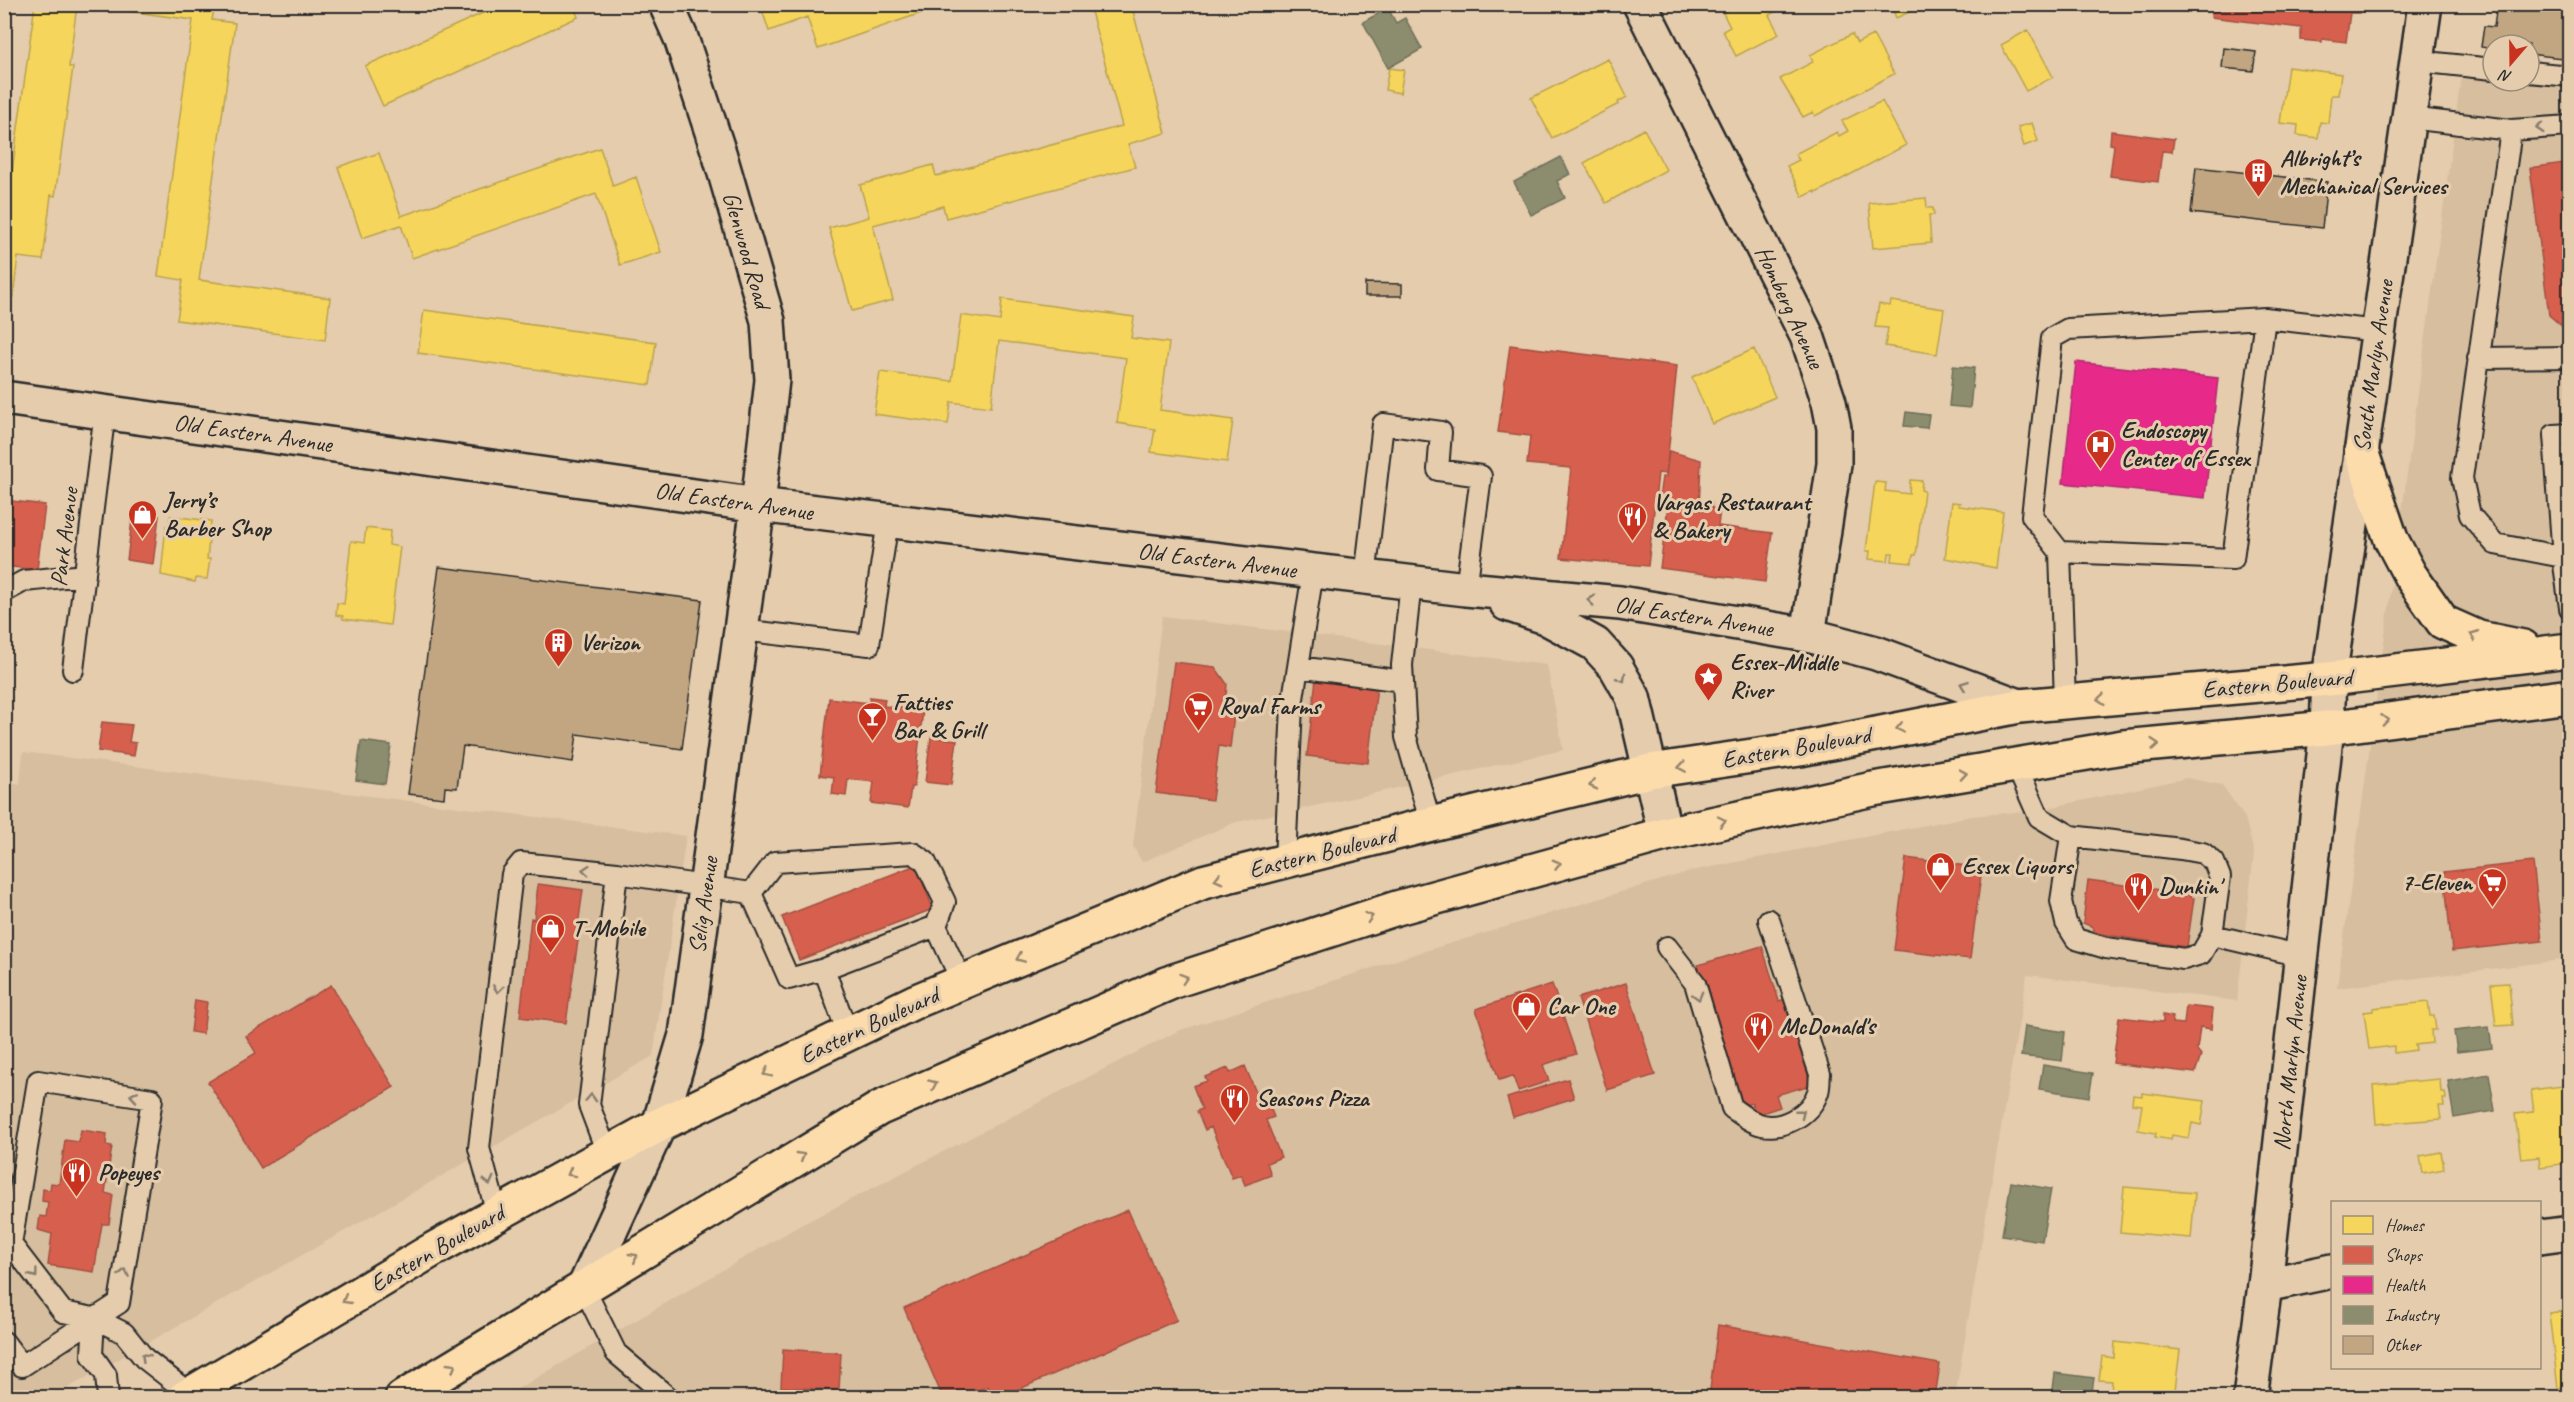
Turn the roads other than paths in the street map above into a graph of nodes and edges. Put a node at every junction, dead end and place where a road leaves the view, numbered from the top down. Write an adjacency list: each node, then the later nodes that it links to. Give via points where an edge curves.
1 (666, 4): 19 (street, Glenwood Road, via 720,156 768,321 771,380)
2 (1640, 4): 31 (street, Homberg Avenue, via 1807,336 1829,402 1834,464)
3 (2425, 4): 4 (street, South Marlyn Avenue)
4 (2417, 61): 5 (lane); 8 (street, South Marlyn Avenue)
5 (2481, 68)
6 (2541, 73): 7 (lane)
7 (2570, 76)
8 (2409, 117): 10 (lane); 12 (street, South Marlyn Avenue)
9 (2570, 126): 10 (lane, one-way to 10)
10 (2511, 130): 14 (lane)
11 (2265, 318): 12 (lane); 21 (lane, via 2233,559); 21 (lane, via 2068,329 2052,338 2032,516)
12 (2378, 331): 18 (street, South Marlyn Avenue)
13 (2570, 357): 14 (lane)
14 (2478, 358): 22 (lane, via 2462,478 2470,515 2495,544)
15 (4, 398): 16 (street, Old Eastern Avenue)
16 (105, 411): 19 (street, Old Eastern Avenue); 24 (lane, Park Avenue)
17 (2570, 434): 22 (lane, via 2554,435)
18 (2361, 452): 32 (main road, one-way to 18, via 2479,638 2443,622 2410,575 2391,539); 35 (street, South Marlyn Avenue)
19 (758, 505): 20 (street, Old Eastern Avenue); 30 (street, Selig Avenue)
20 (888, 521): 23 (street, Old Eastern Avenue); 30 (lane, via 869,645)
21 (2060, 552): 38 (lane)
22 (2563, 557): 29 (lane)
23 (1313, 572): 25 (street, Old Eastern Avenue); 33 (lane)
24 (85, 575): 28 (lane, via 24,581); 34 (lane, Park Avenue)
25 (1365, 578): 26 (street, Old Eastern Avenue); 27 (lane, via 1383,424 1441,432 1438,470 1481,476)
26 (1411, 583): 27 (street, Old Eastern Avenue); 36 (lane)
27 (1466, 589): 31 (street, Old Eastern Avenue, one-way to 27, via 1620,603); 42 (street, Old Eastern Avenue, one-way to 42, via 1545,617 1595,644 1616,667 1633,697)
28 (4, 592)
29 (2570, 608)
30 (741, 630): 48 (street, Selig Avenue)
31 (1808, 635): 39 (street, Old Eastern Avenue, one-way to 31, via 1876,653)
32 (2560, 651): 35 (main road, Eastern Boulevard)
33 (1298, 667): 36 (lane); 46 (lane, via 1292,705)
34 (73, 670)
35 (2329, 678): 38 (main road, Eastern Boulevard, one-way to 38); 40 (street, South Marlyn Avenue)
36 (1403, 681): 43 (lane, via 1406,737)
37 (2570, 696): 40 (main road, Eastern Boulevard, one-way to 37)
38 (2065, 702): 39 (main road, Eastern Boulevard)
39 (2019, 706): 42 (main road, Eastern Boulevard, one-way to 42, via 1800,748)
40 (2327, 728): 41 (main road, Eastern Boulevard, one-way to 40, via 2123,747); 54 (street, North Marlyn Avenue)
41 (2016, 765): 44 (main road, Eastern Boulevard, one-way to 41, via 1873,789); 45 (lane, via 2039,817)
42 (1650, 771): 43 (main road, Eastern Boulevard, one-way to 43); 44 (street, Old Eastern Avenue)
43 (1431, 824): 46 (main road, Eastern Boulevard)
44 (1665, 834): 65 (main road, Eastern Boulevard, one-way to 44, via 880,1108 1174,981 1397,908)
45 (2071, 836): 52 (lane, via 2203,853 2214,862 2220,877); 52 (lane, via 2061,901 2066,923 2076,939 2106,948 2184,959 2201,954)
46 (1286, 861): 56 (main road, Eastern Boulevard, one-way to 56, via 1203,882)
47 (617, 873): 48 (lane); 59 (lane, one-way to 47, via 589,1105); 60 (lane, one-way to 60, via 521,863 512,874 479,1148)
48 (705, 887): 49 (lane); 58 (street, Selig Avenue, via 686,1035)
49 (751, 893): 51 (lane, via 775,861 913,853 925,861 945,902); 55 (lane, via 789,979)
50 (1769, 920): 53 (lane, one-way to 50, via 1695,983 1732,1108 1757,1124 1775,1125 1797,1119 1808,1110 1818,1093 1820,1074)
51 (936, 926): 55 (lane); 56 (lane)
52 (2212, 935): 54 (lane)
53 (1667, 947)
54 (2302, 956): 64 (street, North Marlyn Avenue)
55 (824, 969): 57 (lane)
56 (962, 982): 57 (main road, Eastern Boulevard)
57 (848, 1034): 58 (main road, Eastern Boulevard, one-way to 58)
58 (659, 1125): 59 (main road, Eastern Boulevard); 65 (street, Selig Avenue)
59 (607, 1153): 60 (main road, Eastern Boulevard, one-way to 60)
60 (497, 1214): 68 (main road, Eastern Boulevard, one-way to 68)
61 (2570, 1233): 62 (street)
62 (2541, 1237)
63 (2331, 1271): 64 (street)
64 (2265, 1285): 72 (street, North Marlyn Avenue)
65 (584, 1288): 70 (main road, Eastern Boulevard, one-way to 65); 71 (lane, via 616,1353)
66 (94, 1318): 66 (lane, one-way to 66, via 119,1303 152,1099 38,1081 11,1244 63,1312); 67 (lane, via 22,1366); 68 (lane, one-way to 66, via 144,1358 124,1333); 69 (lane, via 92,1354 106,1375)
67 (4, 1342)
68 (187, 1396)
69 (108, 1398)
70 (402, 1398)
71 (669, 1398)
72 (2250, 1398)

